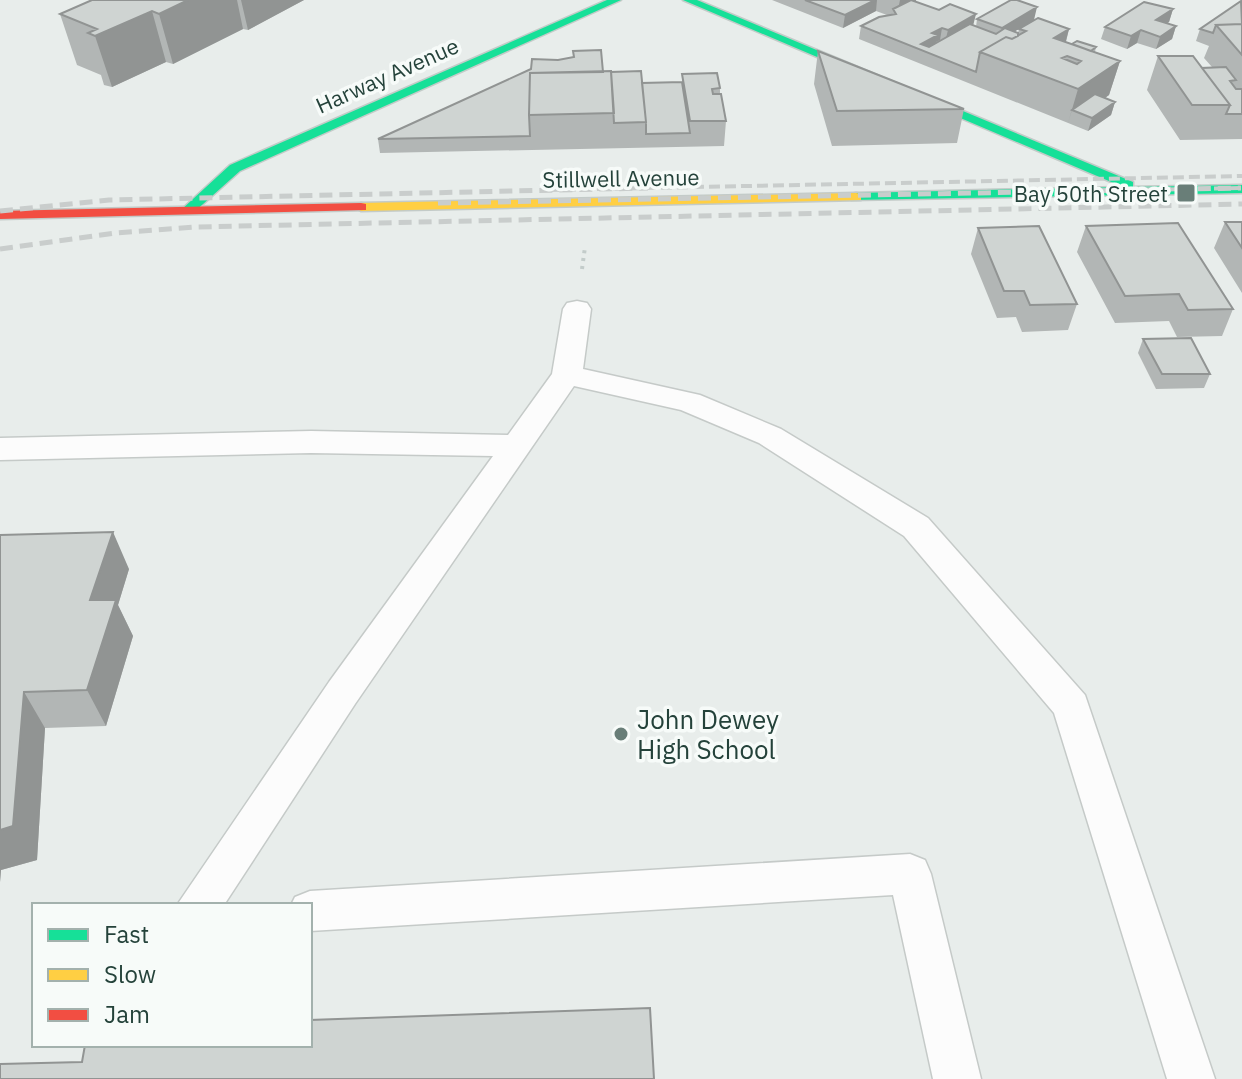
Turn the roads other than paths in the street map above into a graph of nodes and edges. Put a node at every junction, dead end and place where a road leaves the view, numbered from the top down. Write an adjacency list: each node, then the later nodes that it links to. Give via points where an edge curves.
1 (616, 0): 5 (street, Harway Avenue, via 235,168)
2 (688, 0): 4 (street)
3 (1242, 189): 4 (street, Stillwell Avenue)
4 (1143, 191): 5 (street, Stillwell Avenue)
5 (188, 210): 6 (street, Stillwell Avenue)
6 (0, 215)
7 (577, 309): 8 (lane)
8 (567, 375): 9 (lane); 14 (lane, via 689,402 770,436 916,527 1071,706)
9 (517, 446): 10 (lane, via 311,442); 11 (lane)
10 (0, 449)
11 (200, 903)
12 (312, 911): 13 (lane, via 910,874)
13 (957, 1079)
14 (1191, 1079)

